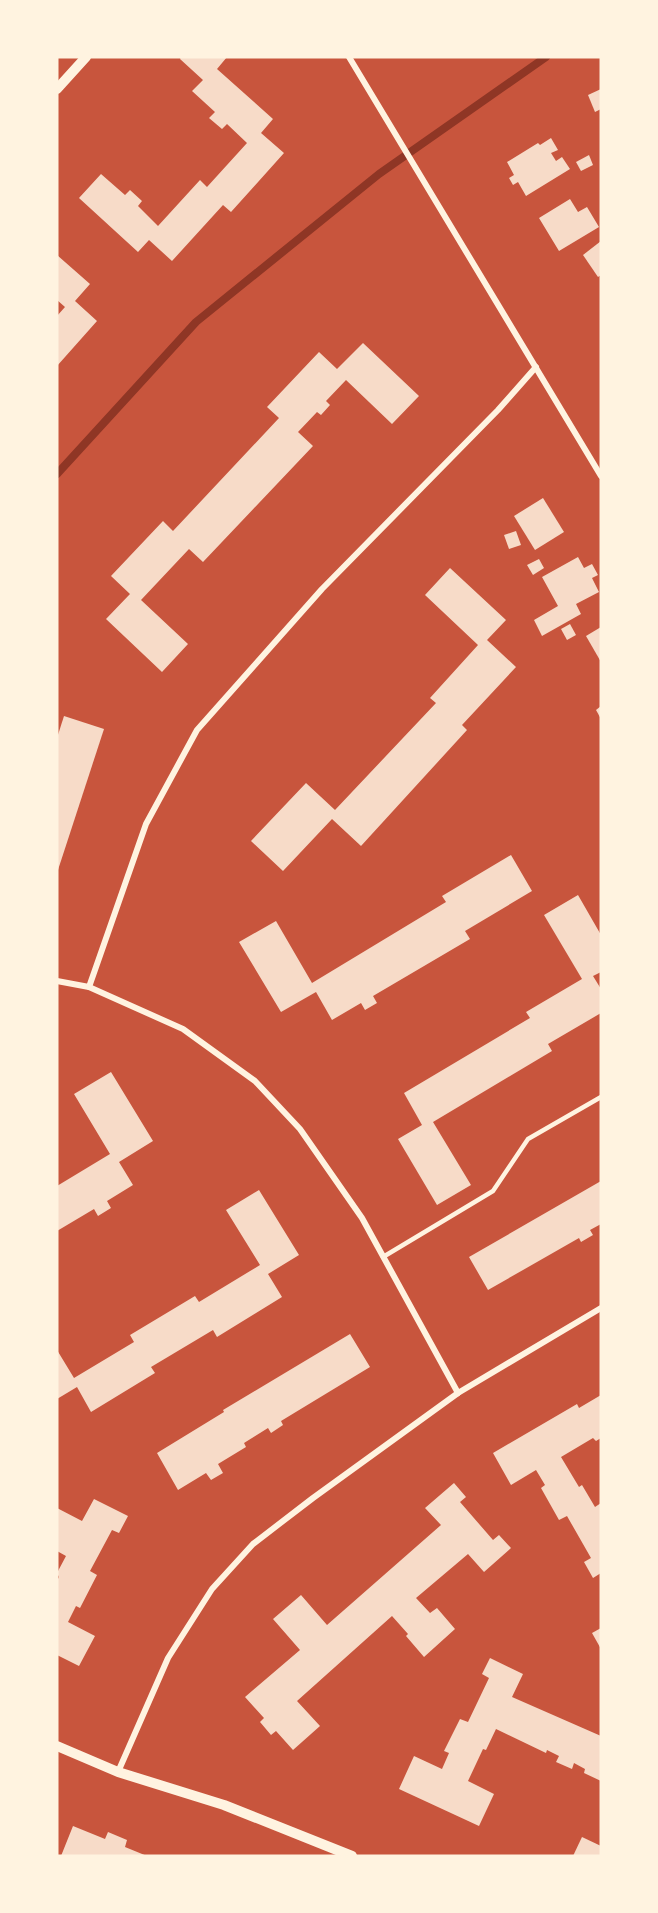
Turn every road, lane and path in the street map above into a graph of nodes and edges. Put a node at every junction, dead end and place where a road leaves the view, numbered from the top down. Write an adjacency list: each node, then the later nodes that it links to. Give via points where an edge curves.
1 (86, 57): 3 (street)
2 (349, 57): 4 (street)
3 (57, 89)
4 (537, 367): 5 (street); 7 (street, via 322,589 197,730 146,824)
5 (601, 476)
6 (57, 981): 7 (street)
7 (89, 987): 9 (street, via 183,1029 255,1082 300,1129 362,1218)
8 (601, 1097): 9 (lane, via 528,1138 493,1191)
9 (383, 1257): 11 (street)
10 (601, 1308): 11 (street)
11 (458, 1393): 13 (street, via 253,1544 212,1589 168,1658)
12 (57, 1746): 13 (street)
13 (118, 1772): 14 (street, via 224,1805)
14 (352, 1856)

